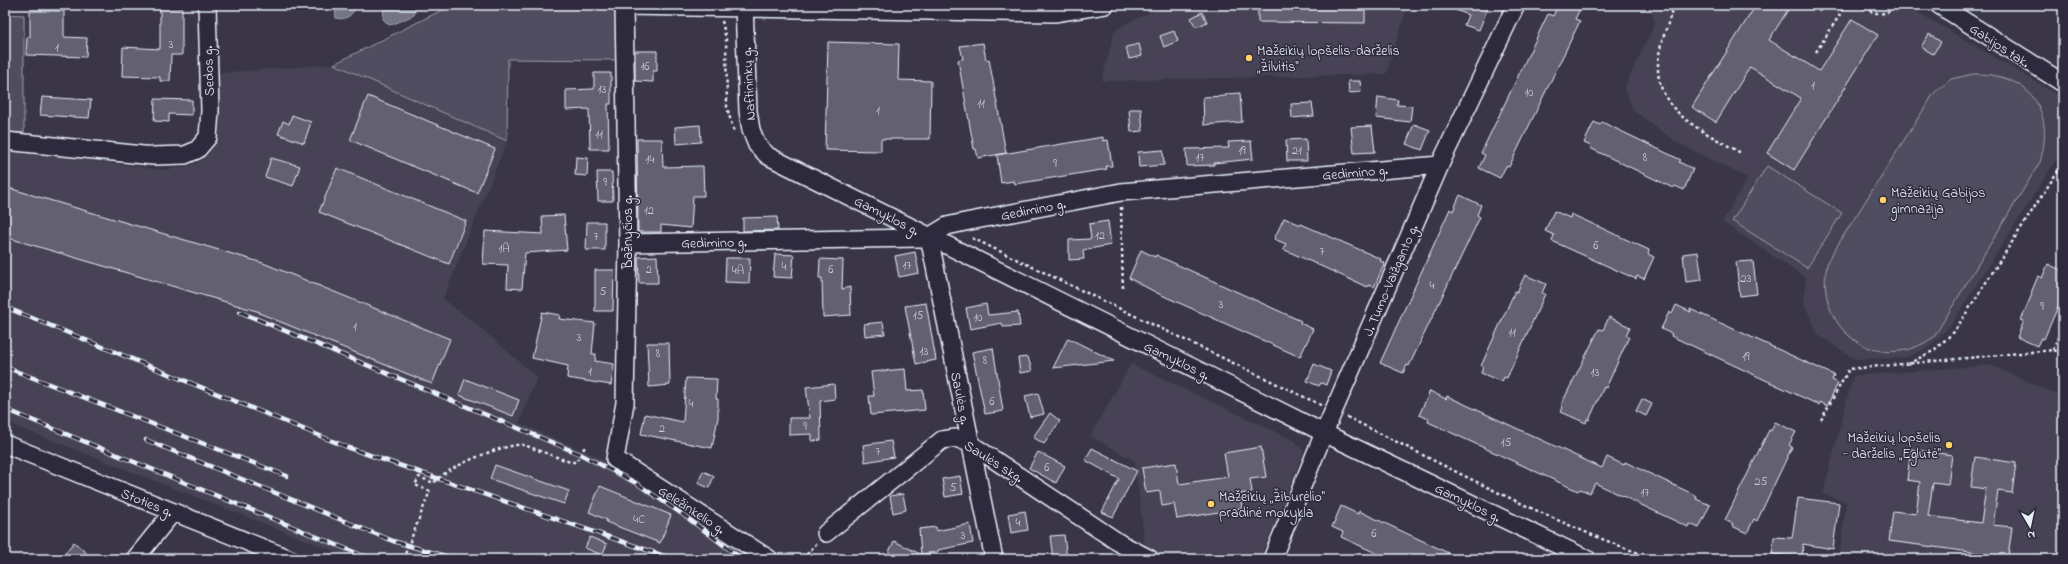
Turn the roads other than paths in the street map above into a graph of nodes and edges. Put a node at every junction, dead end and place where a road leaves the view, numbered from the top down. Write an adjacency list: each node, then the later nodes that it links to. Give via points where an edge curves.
1 (207, 5): 9 (street, Sedos g., via 210,111 208,137 197,150 186,155 153,156)
2 (1105, 5): 7 (street, via 1054,13)
3 (1516, 5): 11 (street, J. Tumo-Vaižganto g.)
4 (1939, 5): 8 (street, Gabijos tak.)
5 (624, 6): 6 (street); 13 (street, Bažnyčios g.)
6 (744, 7): 7 (street); 10 (street, Naftininkų g., via 751,130 757,145)
7 (915, 8)
8 (2063, 83)
9 (5, 141)
10 (768, 156): 12 (street, Gamyklos g.)
11 (1440, 165): 12 (street, Gedimino g., via 1121,192 947,226); 14 (street, J. Tumo-Vaižganto g.)
12 (929, 236): 13 (street, Gedimino g.); 14 (street, Gamyklos g.); 15 (street, Saulės g.)
13 (628, 243): 17 (street, Bažnyčios g., via 625,403)
14 (1324, 433): 25 (street, J. Tumo-Vaižganto g.); 26 (street, Gamyklos g.)
15 (970, 443): 19 (street, Saulės skg., via 956,438 942,440); 23 (street, Saulės g.); 24 (street, Saulės skg., via 1121,544)
16 (5, 444): 18 (street, Stoties g.)
17 (615, 458): 22 (street, Geležinkelio g.)
18 (173, 512): 20 (street); 21 (street, Stoties g.)
19 (826, 533)
20 (135, 559)
21 (290, 559)
22 (769, 559)
23 (994, 559)
24 (1150, 559)
25 (1272, 559)
26 (1587, 559)

